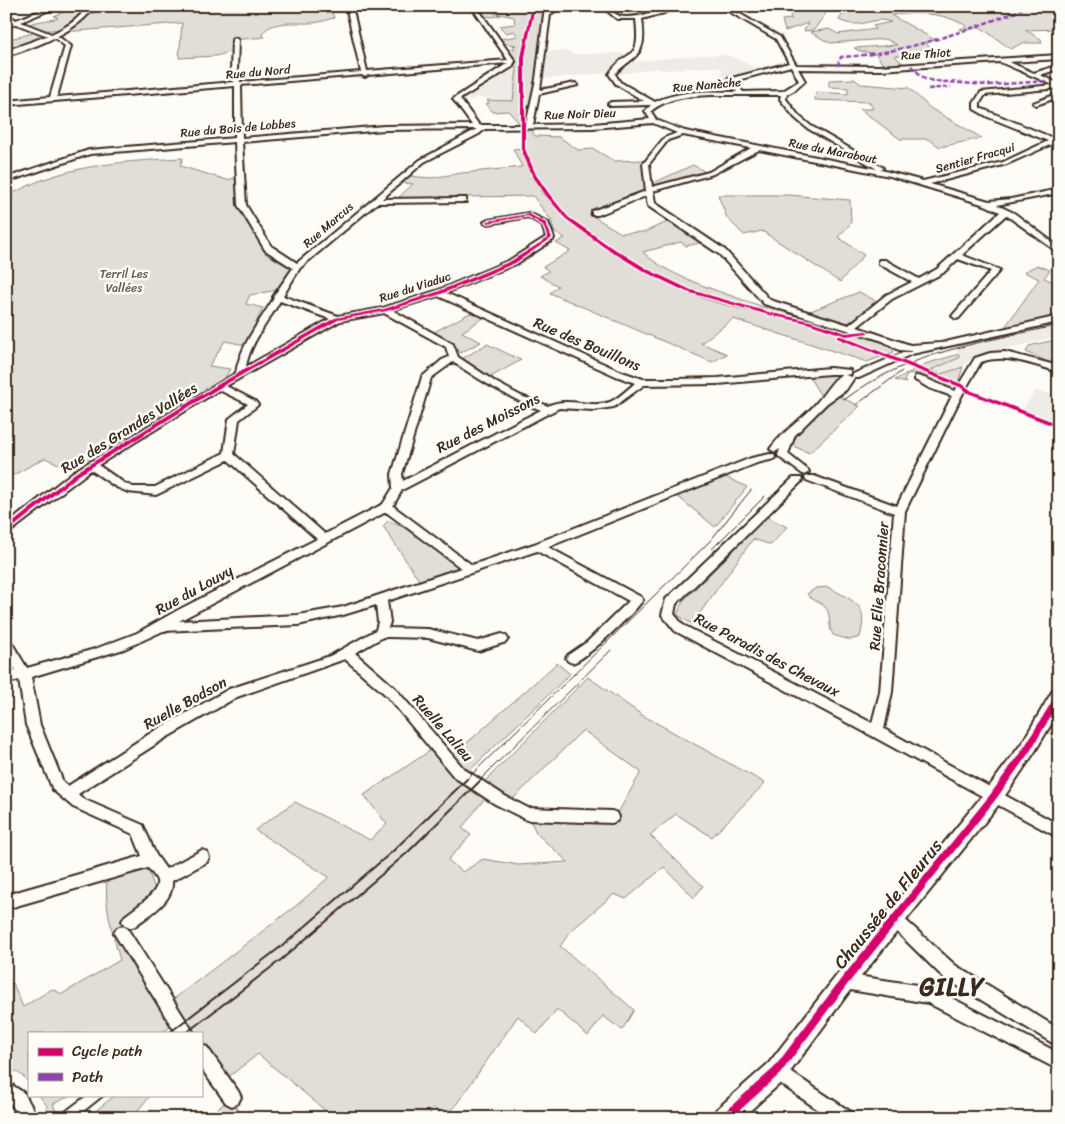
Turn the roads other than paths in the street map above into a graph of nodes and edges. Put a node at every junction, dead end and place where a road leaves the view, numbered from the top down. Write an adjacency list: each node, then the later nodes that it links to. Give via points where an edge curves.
1 (57, 6): 11 (street)
2 (91, 6): 13 (main road, via 90,12 77,22)
3 (349, 6): 21 (street)
4 (472, 6): 18 (street)
5 (574, 6): 26 (street, via 554,9 547,14)
6 (603, 6): 10 (street, via 617,17)
7 (672, 6): 10 (street)
8 (722, 6): 19 (street, via 778,38)
9 (6, 15): 11 (street)
10 (639, 18): 32 (street, via 641,49 612,74 618,83)
11 (15, 23): 12 (street); 13 (street)
12 (6, 26)
13 (48, 35): 15 (main road); 30 (street, via 66,41 68,46)
14 (235, 40): 23 (street, via 234,72)
15 (6, 54)
16 (1059, 57): 17 (street, Rue Thiot)
17 (1000, 60): 19 (street, Rue Thiot, via 880,68); 22 (street)
18 (512, 61): 21 (street, Rue du Nord); 37 (street, via 510,66 456,99)
19 (794, 65): 27 (street, Rue Thiot, via 730,80); 28 (street, via 802,81)
20 (1059, 67): 22 (street)
21 (365, 75): 23 (street, Rue du Nord)
22 (1033, 75): 25 (street)
23 (238, 85): 30 (street, Rue du Nord); 39 (street)
24 (575, 85): 26 (street)
25 (1059, 86): 40 (street, via 983,93 977,103 977,109 990,116)
26 (536, 93): 36 (street)
27 (741, 93): 28 (street, Rue Nanèche); 32 (street, Rue Nanèche, via 700,94)
28 (784, 93): 42 (street, via 783,99 809,127)
29 (1059, 95): 33 (street)
30 (53, 99): 31 (street, Rue du Nord)
31 (6, 103)
32 (652, 103): 34 (street); 35 (street, Rue Nanèche, via 648,111)
33 (1036, 103)
34 (611, 104)
35 (654, 121): 36 (street, Rue Noir Dieu); 38 (street, Rue du Marabout)
36 (529, 127): 37 (street, Rue Noir Dieu)
37 (480, 128): 39 (street, Rue du Bois de Lobbes, via 384,128); 48 (street, Rue Marcus, via 477,133 422,161)
38 (684, 133): 41 (street, Rue du Marabout); 45 (street, via 666,139 646,164)
39 (238, 140): 43 (street, Rue du Bois de Lobbes, via 89,152); 58 (street, via 242,205 268,248)
40 (1056, 140): 44 (street, Sentier Fracqui, via 1005,163)
41 (757, 148): 42 (street, Rue du Marabout); 45 (street, via 711,173)
42 (891, 174): 44 (street, Rue du Marabout)
43 (6, 180)
44 (924, 184): 50 (street, Rue du Marabout)
45 (650, 191): 51 (street); 66 (street, via 651,204 722,252 767,302)
46 (1059, 191): 49 (street)
47 (463, 200): 48 (street, Rue Marcus)
48 (374, 201): 58 (street, Rue Marcus)
49 (1012, 202): 50 (street); 52 (street, via 1008,206)
50 (988, 203): 52 (street, Rue du Marabout)
51 (596, 213)
52 (1011, 216): 54 (street); 54 (street); 55 (street, Rue du Marabout)
53 (488, 222): 60 (street, Rue du Viaduc, via 529,215 545,224 550,238 513,262)
54 (995, 222): 56 (street)
55 (1059, 251)
56 (957, 256): 59 (street, via 940,271); 63 (street, via 996,270)
57 (882, 262): 59 (street)
58 (297, 267): 61 (street)
59 (917, 282): 66 (street, via 889,297)
60 (439, 293): 62 (street, Rue du Viaduc); 73 (street, Rue des Bouillons)
61 (277, 297): 64 (street); 70 (street, via 242,361)
62 (385, 310): 64 (street, Rue du Viaduc); 68 (street, via 450,346)
63 (956, 316)
64 (337, 319): 70 (street, Rue du Viaduc)
65 (1059, 319): 67 (street, Rue des Bouillons, via 941,346)
66 (852, 327): 67 (street)
67 (907, 350): 71 (street, Rue des Bouillons)
68 (454, 358): 76 (street, via 494,385); 81 (street, via 427,377 397,474)
69 (1059, 369): 75 (street, Rue Elie Braconnier, via 1005,355 990,356 978,360)
70 (240, 374): 74 (street, Rue du Viaduc)
71 (848, 375): 73 (street, Rue des Bouillons, via 822,373 718,381); 78 (street, via 790,434)
72 (918, 378): 75 (street)
73 (642, 382): 76 (street, Rue des Moissons, via 610,405 557,405)
74 (219, 386): 77 (street, via 253,406 234,419); 79 (street, Rue des Grandes Vallées)
75 (956, 395): 83 (street, Rue Elie Braconnier)
76 (548, 409): 81 (street, Rue des Moissons)
77 (228, 455): 79 (street, via 156,492 132,490); 85 (street)
78 (776, 455): 80 (street); 86 (street, via 755,460)
79 (91, 465): 84 (street, Rue des Grandes Vallées)
80 (802, 476): 83 (street); 98 (street, Rue Paradis des Chevaux, via 670,602 668,615 680,628)
81 (398, 488): 82 (street)
82 (387, 507): 85 (street, Rue du Louvy); 87 (street)
83 (900, 511): 98 (street, Rue Elie Braconnier, via 886,692)
84 (6, 531)
85 (325, 540): 89 (street, Rue du Louvy, via 182,613)
86 (538, 547): 87 (street); 94 (street, via 637,600 591,645)
87 (471, 570): 88 (street)
88 (381, 600): 89 (street, via 298,620); 90 (street, via 384,622)
89 (163, 626): 95 (street, Rue du Louvy, via 107,650)
90 (381, 633): 91 (street, Ruelle Bodson, via 421,633 469,646 489,645); 93 (street, Ruelle Bodson)
91 (502, 639)
92 (6, 642): 95 (street)
93 (347, 654): 99 (street, Ruelle Bodson, via 233,693 159,735); 101 (street, Ruelle Lalieu, via 391,692 459,773 500,800 527,814)
94 (572, 658)
95 (24, 673): 96 (street, Rue du Louvy); 99 (street, via 33,724 58,786)
96 (6, 678)
97 (1059, 695): 100 (main road, Chaussée de Fleurus)
98 (877, 732): 100 (street, Rue Paradis des Chevaux)
99 (67, 794): 104 (street, via 78,803 138,830)
100 (993, 798): 102 (street, Rue Paradis des Chevaux); 107 (main road, Chaussée de Fleurus)
101 (612, 817)
102 (1059, 832)
103 (202, 857): 105 (street)
104 (151, 860): 105 (street); 106 (street)
105 (164, 882): 109 (street, via 159,898 126,927)
106 (6, 902)
107 (896, 920): 108 (main road, Chaussée de Fleurus); 110 (street, via 949,971)
108 (844, 982): 112 (street, via 930,995); 113 (main road, Chaussée de Fleurus)
109 (185, 1032)
110 (1059, 1039)
111 (202, 1054): 115 (street)
112 (1059, 1062)
113 (777, 1071): 117 (main road, Chaussée de Fleurus); 118 (street)
114 (6, 1090): 116 (street, via 18,1099)
115 (232, 1097)
116 (29, 1118)
117 (724, 1118)
118 (845, 1118)

